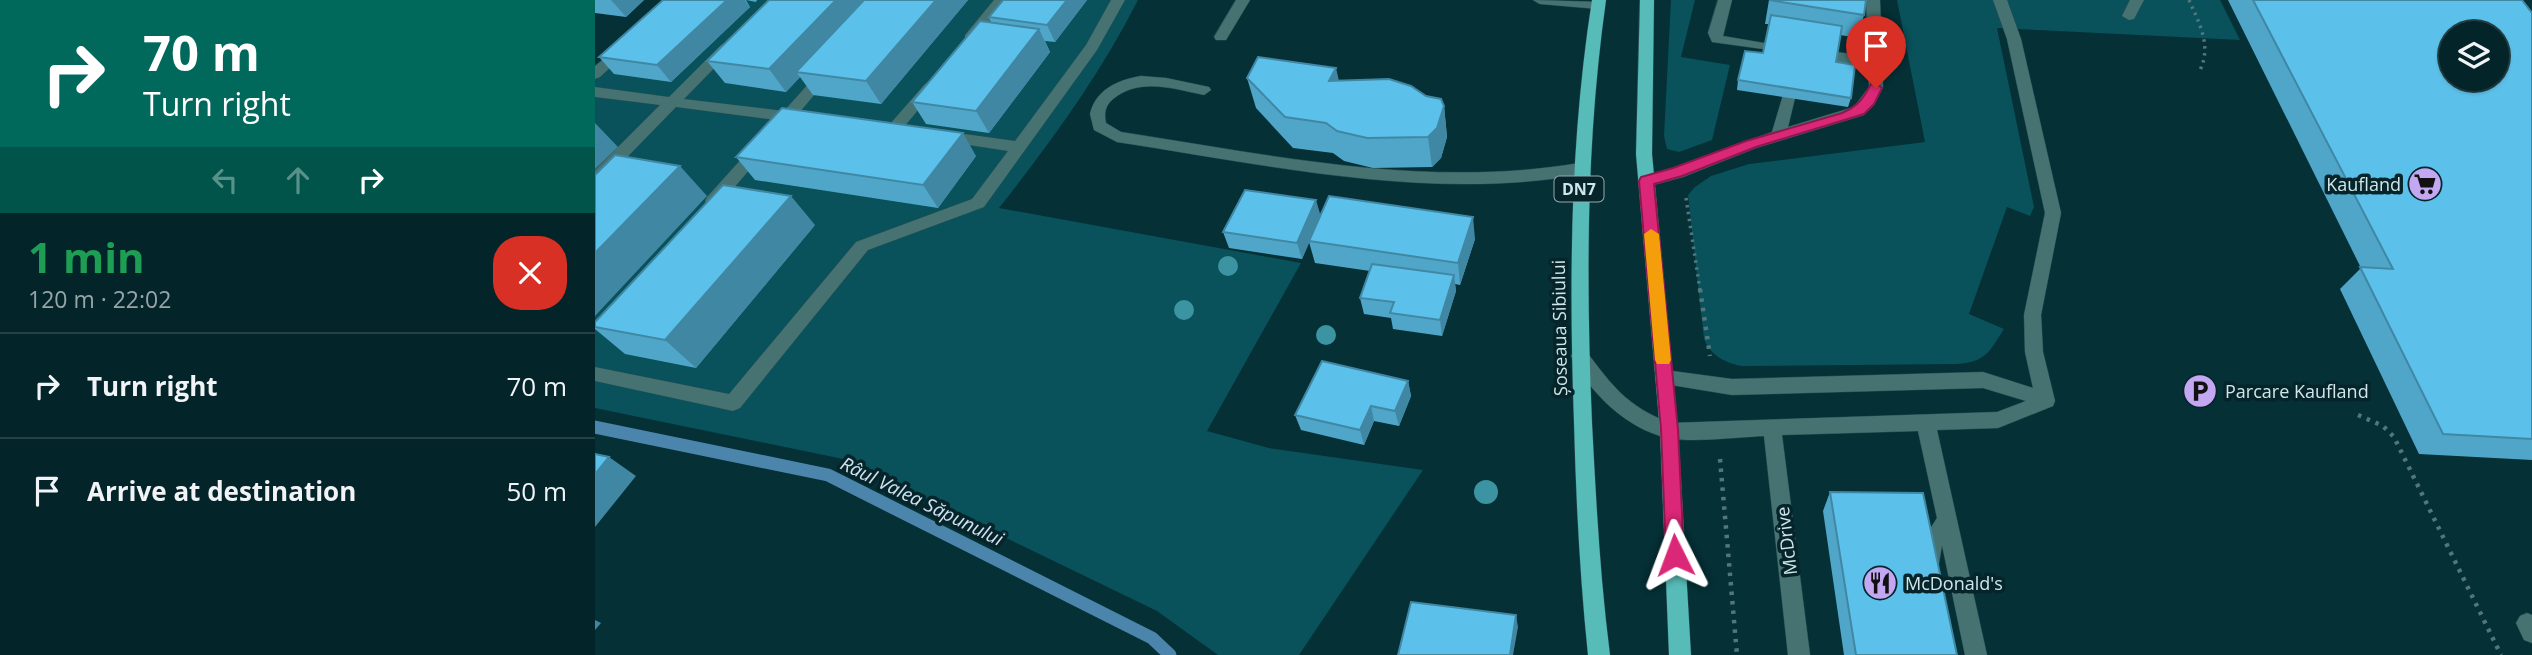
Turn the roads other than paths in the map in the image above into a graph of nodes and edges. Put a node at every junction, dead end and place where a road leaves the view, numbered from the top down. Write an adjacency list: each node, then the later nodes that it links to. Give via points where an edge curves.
1 (1001, 0): 16 (street)
2 (1118, 0): 31 (street, via 1092,47)
3 (1243, 0): 14 (street)
4 (1540, 0): 10 (street)
5 (1647, 0): 34 (main road)
6 (1725, 0): 15 (street, via 1717,38)
7 (1873, 0): 19 (street)
8 (2000, 0): 39 (street, via 2014,39 2053,213 2052,236 2033,306 2035,362)
9 (2137, 0): 11 (street)
10 (1598, 3): 32 (main road, Șoseaua Sibiului / DN7)
11 (2129, 16)
12 (635, 37): 20 (street)
13 (737, 37): 25 (street)
14 (1221, 37)
15 (1765, 47)
16 (957, 54)
17 (1836, 57): 19 (street)
18 (839, 58): 26 (street)
19 (1875, 62): 30 (street, via 1876,88 1859,111)
20 (595, 74)
21 (939, 76): 28 (street, via 901,130)
22 (1204, 90): 32 (street, via 1144,79 1131,82 1113,90 1096,116 1099,126 1117,137 1389,177 1445,181 1545,176)
23 (595, 92): 25 (street)
24 (1788, 98): 30 (street)
25 (672, 102): 26 (street); 33 (street)
26 (787, 117): 27 (street); 35 (street)
27 (814, 120)
28 (868, 126)
29 (932, 135): 31 (street)
30 (1779, 135): 34 (street)
31 (1019, 147): 37 (street, via 978,203 862,246 733,403)
32 (1579, 169): 36 (main road, Șoseaua Sibiului / DN7)
33 (595, 180)
34 (1646, 181): 38 (main road)
35 (705, 211)
36 (1580, 356): 42 (street, via 1607,392 1637,418); 45 (main road, Șoseaua Sibiului / DN7, via 1590,582)
37 (595, 374)
38 (1665, 377): 39 (street, via 1713,386 1775,387 1983,380); 42 (main road)
39 (2046, 401): 40 (street, via 1998,420)
40 (1926, 423): 41 (street); 43 (street)
41 (1772, 428): 42 (street); 47 (street, McDrive)
42 (1669, 430): 46 (main road)
43 (1948, 518): 44 (street, via 1932,543); 48 (street)
44 (1934, 580)
45 (1599, 655)
46 (1680, 655)
47 (1799, 655)
48 (1976, 655)

